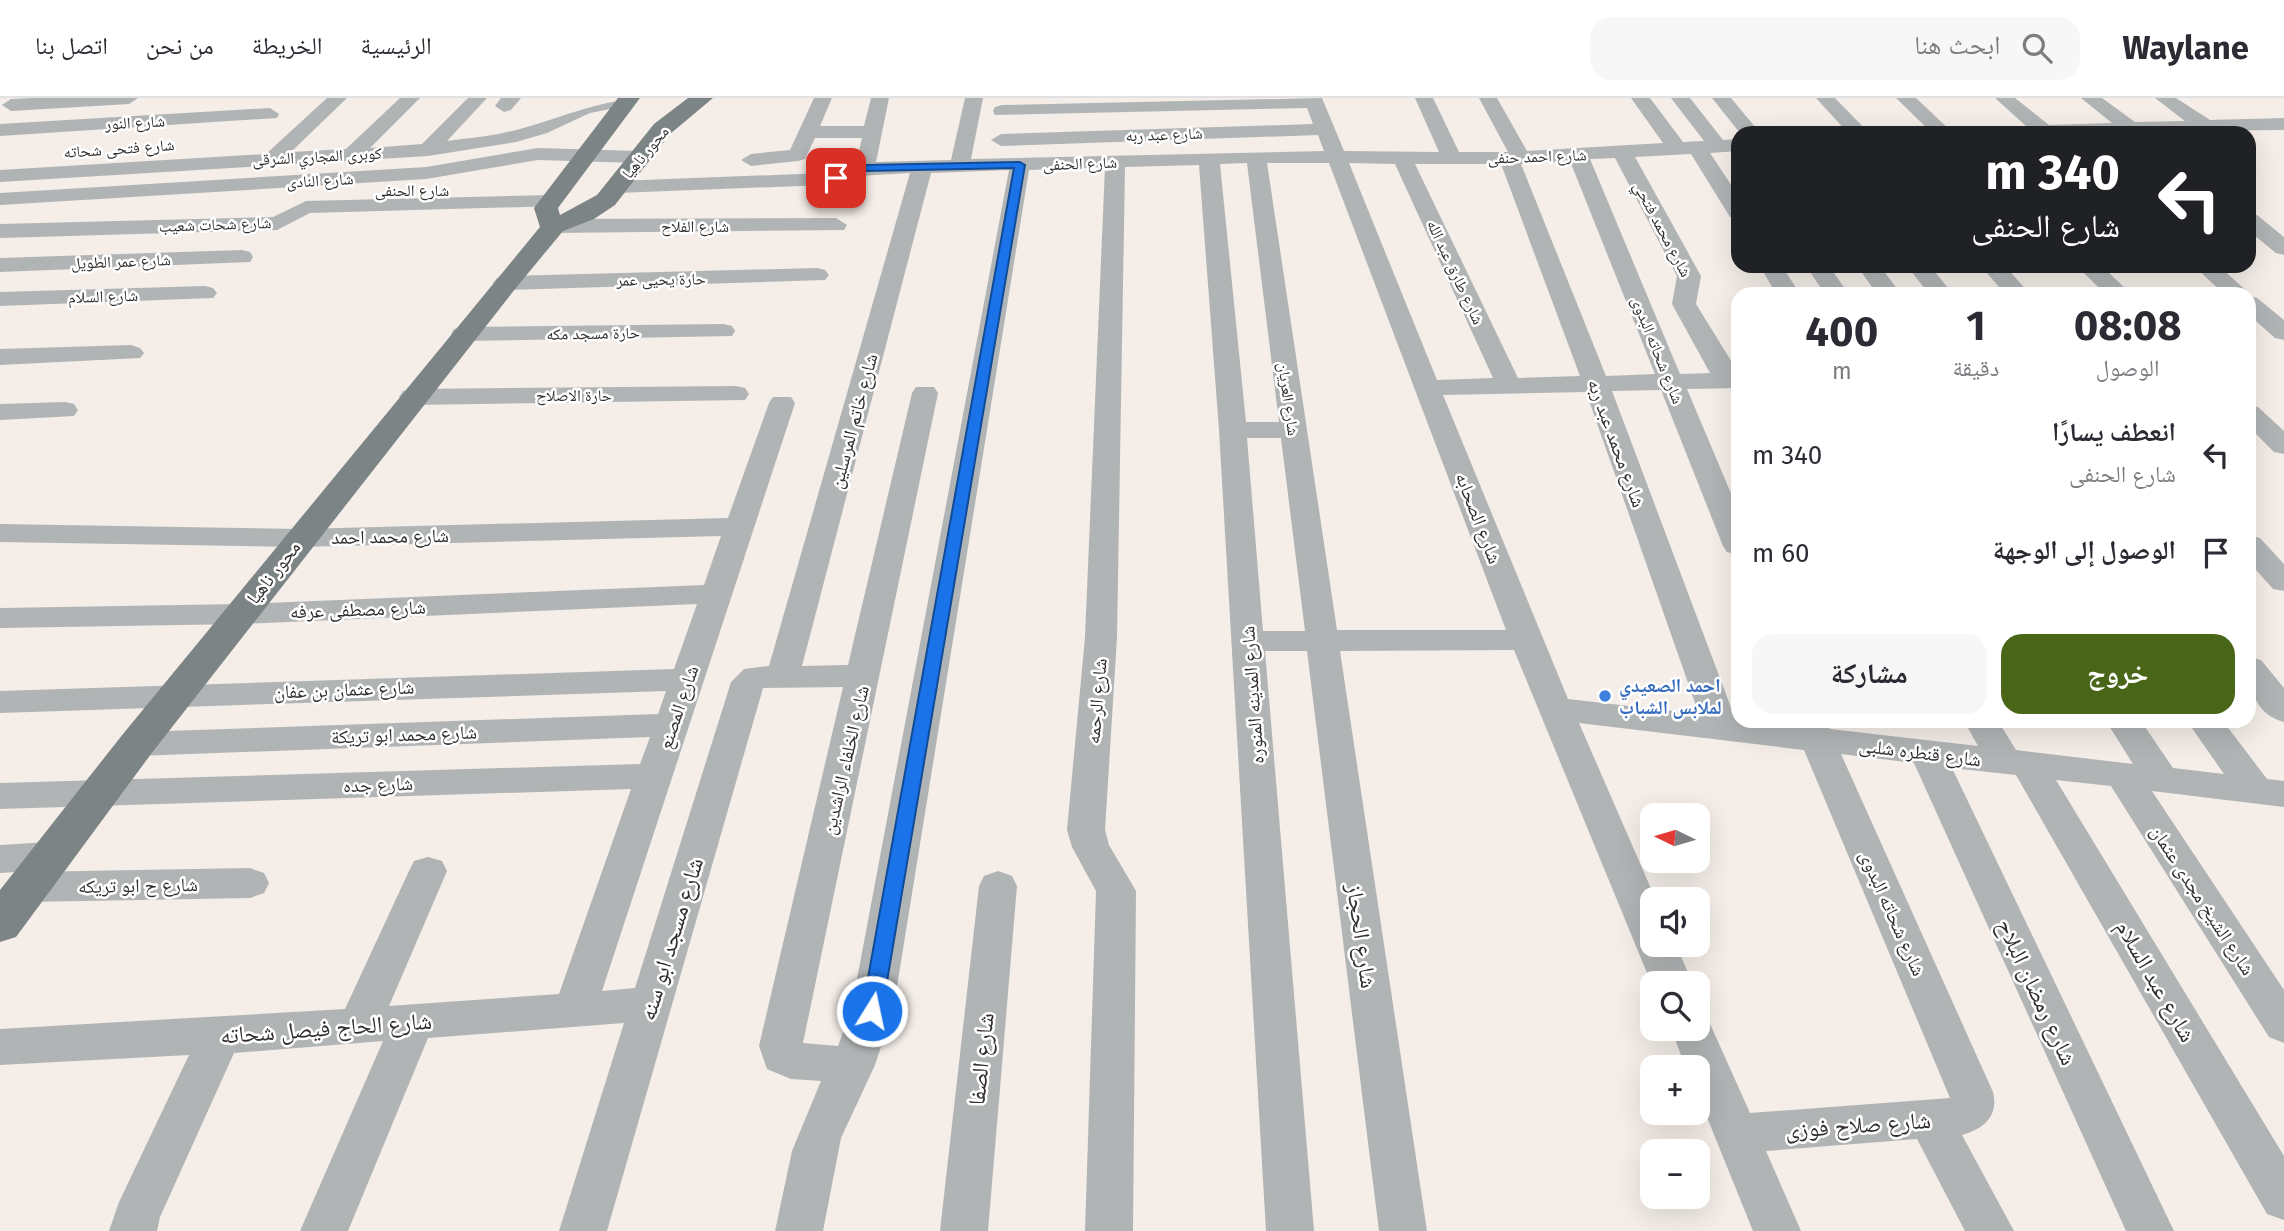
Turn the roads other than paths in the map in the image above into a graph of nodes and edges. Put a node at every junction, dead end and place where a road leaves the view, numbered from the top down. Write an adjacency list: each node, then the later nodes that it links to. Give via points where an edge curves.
1 (129, 98): 23 (street)
2 (289, 98): 24 (street)
3 (338, 98): 44 (street)
4 (411, 98): 38 (street)
5 (478, 98): 36 (street)
6 (702, 98): 51 (main road, محور ناهيا, via 662,129)
7 (823, 98): 33 (street)
8 (880, 98): 34 (street)
9 (974, 98): 53 (street)
10 (1424, 98): 48 (street)
11 (1488, 98): 45 (street, شارع محمد عبد ربه)
12 (1640, 98): 35 (street)
13 (1680, 98): 35 (street)
14 (1721, 98): 35 (street)
15 (1825, 98): 26 (street)
16 (1905, 98): 27 (street)
17 (2004, 98): 28 (street)
18 (2090, 98): 29 (street)
19 (2164, 98): 30 (street)
20 (628, 99): 36 (street, كوبرى المجاري الشرقى, via 584,108 509,138); 39 (main road, محور ناهيا)
21 (1314, 100): 31 (street, شارع الصحابه); 41 (street, via 1002,107)
22 (2247, 104): 25 (street)
23 (7, 107)
24 (270, 114): 32 (street, شارع النور); 50 (street)
25 (2281, 124): 30 (street)
26 (1852, 126)
27 (1935, 126)
28 (2038, 126)
29 (2128, 126)
30 (2205, 126)
31 (1326, 129): 41 (street, شارع عبد ربه); 43 (street, شارع الصحابه)
32 (0, 130)
33 (808, 132): 34 (street); 49 (street, via 794,157)
34 (874, 132): 55 (street)
35 (1722, 145): 37 (street, شارع احمد حنفى); 58 (street)
36 (428, 150): 38 (street, كوبرى المجاري الشرقى)
37 (1622, 152): 40 (street, شارع احمد حنفى); 88 (street, شارع محمد فتحي, via 1689,276 1684,304)
38 (352, 154): 44 (street, كوبرى المجاري الشرقى)
39 (586, 155): 51 (street, شارع النادى); 57 (street, شارع النادى, via 538,154 446,172); 61 (main road, محور ناهيا)
40 (1578, 155): 45 (street, شارع احمد حنفى); 90 (street, شارع شحاته البدوى)
41 (1007, 157): 52 (street, شارع الحنفى); 53 (street, شارع الحنفى); 155 (street, via 872,1011)
42 (1256, 157): 43 (street, شارع الحنفى); 46 (street, شارع الحنفى); 102 (street, شارع العريان)
43 (1336, 157): 47 (street, شارع احمد حنفى); 93 (street, شارع الصحابه)
44 (273, 158): 50 (street, كوبرى المجاري الشرقى)
45 (1515, 158): 48 (street, شارع احمد حنفى); 91 (street, شارع محمد عبد ربه)
46 (1209, 159): 52 (street, شارع الحنفى); 101 (street, شارع المدينه المنوره)
47 (1402, 159): 48 (street, شارع احمد حنفى); 92 (street, شارع طارق عبد الله)
48 (1452, 159)
49 (730, 161)
50 (211, 162): 56 (street, كوبرى المجاري الشرقى)
51 (644, 162): 59 (main road, محور ناهيا)
52 (1115, 162): 165 (street, شارع الرحمه, via 1101,637 1086,830 1093,855 1110,873 1116,891)
53 (960, 166): 54 (street, شارع الحنفى)
54 (922, 167): 55 (street, شارع الحنفى); 116 (street, شارع خاتم المرسلين)
55 (865, 168): 59 (street, شارع الحنفى, via 826,180)
56 (0, 176)
57 (269, 183): 60 (street, شارع النادى); 61 (street, شارع الحنفى, via 274,190)
58 (1731, 183)
59 (617, 187): 61 (main road, محور ناهيا, via 597,207)
60 (0, 199)
61 (555, 206): 63 (street, شارع الفلاح); 65 (street, شارع شحات شعيب, via 306,207 277,223); 75 (main road, محور ناهيا)
62 (836, 225): 63 (street, شارع الفلاح)
63 (791, 226): 74 (street)
64 (2256, 226): 66 (street)
65 (0, 231)
66 (2284, 248)
67 (242, 257): 68 (street, شارع عمر الطويل)
68 (0, 265)
69 (1924, 273): 76 (street)
70 (1998, 273): 77 (street)
71 (2096, 273): 78 (street)
72 (2213, 273): 79 (street)
73 (817, 275): 74 (street, حارة يحيى عمر)
74 (769, 276): 75 (street, حارة يحيى عمر)
75 (505, 283): 85 (main road, محور ناهيا)
76 (1935, 287)
77 (2012, 287)
78 (2111, 287)
79 (2230, 287)
80 (205, 293): 81 (street, شارع السلام)
81 (0, 299)
82 (2256, 309): 84 (street)
83 (723, 331): 85 (street, حارة مسجد مكه)
84 (2284, 333)
85 (463, 334): 96 (main road, محور ناهيا)
86 (131, 353): 87 (street)
87 (0, 357)
88 (1731, 378)
89 (1731, 381): 90 (street)
90 (1671, 382): 91 (street); 105 (street, شارع شحاته البدوى)
91 (1596, 384): 92 (street); 125 (street, شارع محمد عبد ربه)
92 (1509, 386): 93 (street)
93 (1427, 388): 113 (street, شارع الصحابه)
94 (925, 393): 117 (street, شارع الخلفاء الراشدين)
95 (736, 394): 96 (street, حارة الاصلاح)
96 (412, 397): 107 (main road, محور ناهيا)
97 (782, 403): 104 (street, شارع المصنع)
98 (65, 410): 99 (street)
99 (0, 412)
100 (2256, 420): 103 (street)
101 (1233, 430): 102 (street); 114 (street, شارع المدينه المنوره)
102 (1293, 430): 115 (street, شارع العريان)
103 (2284, 446)
104 (738, 527): 107 (street, شارع محمد احمد); 110 (street, شارع المصنع)
105 (1731, 529)
106 (0, 533): 107 (street, شارع محمد احمد)
107 (301, 538): 111 (main road, محور ناهيا)
108 (2256, 552): 109 (street)
109 (2284, 582)
110 (717, 594): 111 (street, شارع مصطفى عرفه); 119 (street, شارع المصنع)
111 (240, 614): 112 (street, شارع مصطفى عرفه); 120 (main road, محور ناهيا)
112 (0, 618)
113 (1526, 640): 115 (street); 122 (street, شارع الصحابه)
114 (1248, 641): 115 (street); 166 (street, شارع المدينه المنوره)
115 (1322, 641): 167 (street, شارع الحجاز)
116 (783, 676): 117 (street); 147 (street, شارع مسجد ابو سنه, via 756,677 747,684)
117 (864, 676): 155 (street, شارع الخلفاء الراشدين, via 780,1052 791,1061)
118 (2256, 677): 123 (street)
119 (688, 679): 120 (street, شارع عثمان بن عفان); 124 (street, شارع المصنع)
120 (176, 694): 121 (street, شارع عثمان بن عفان); 130 (main road, محور ناهيا)
121 (0, 702)
122 (1556, 709): 125 (street, شارع قنطره شلبى); 145 (street, شارع الصحابه)
123 (2284, 711)
124 (671, 725): 130 (street, شارع محمد ابو تريكة); 134 (street, شارع المصنع)
125 (1721, 728): 129 (street, شارع قنطره شلبى)
126 (1987, 728): 132 (street, شارع عبد السلام)
127 (2128, 728): 135 (street)
128 (2211, 728): 137 (street)
129 (1813, 730): 131 (street, شارع قنطره شلبى); 156 (street, شارع شحاته البدوى)
130 (137, 744): 136 (main road, محور ناهيا)
131 (1927, 752): 132 (street, شارع قنطره شلبى); 170 (street, شارع رمضان البلاح)
132 (2016, 763): 133 (street, شارع قنطره شلبى); 159 (street, شارع عبد السلام)
133 (2122, 775): 135 (street, شارع قنطره شلبى); 150 (street, شارع الشيخ مجدى عثمان)
134 (654, 776): 136 (street, شارع جده); 148 (street, شارع المصنع)
135 (2161, 779): 137 (street, شارع قنطره شلبى)
136 (101, 791): 138 (street, شارع جده); 139 (main road, محور ناهيا)
137 (2270, 792)
138 (0, 796)
139 (49, 856): 140 (street); 144 (main road, محور ناهيا)
140 (0, 859)
141 (428, 871): 151 (street)
142 (250, 883): 144 (street, شارع ح ابو تريكه)
143 (998, 886): 164 (street, شارع الصفا)
144 (26, 887): 146 (main road, محور ناهيا)
145 (1640, 908)
146 (0, 924)
147 (651, 1004): 148 (street, شارع الحاج فيصل شحاته); 162 (street, شارع مسجد ابو سنه)
148 (574, 1010): 149 (street, شارع الحاج فيصل شحاته)
149 (413, 1022): 151 (street, شارع الحاج فيصل شحاته); 161 (street)
150 (2284, 1025)
151 (359, 1026): 152 (street, شارع الحاج فيصل شحاته)
152 (220, 1036): 154 (street, شارع الحاج فيصل شحاته); 160 (street)
153 (1697, 1041): 158 (street)
154 (0, 1047)
155 (853, 1065): 163 (street, via 823,1125)
156 (1974, 1105): 157 (street, شارع صلاح فوزى, via 1961,1116)
157 (1930, 1119): 158 (street, شارع صلاح فوزى); 169 (street)
158 (1737, 1134): 168 (street)
159 (2284, 1199)
160 (133, 1231)
161 (324, 1231)
162 (583, 1231)
163 (799, 1231)
164 (964, 1231)
165 (1109, 1231)
166 (1290, 1231)
167 (1403, 1231)
168 (1777, 1231)
169 (1990, 1231)
170 (2150, 1231)

